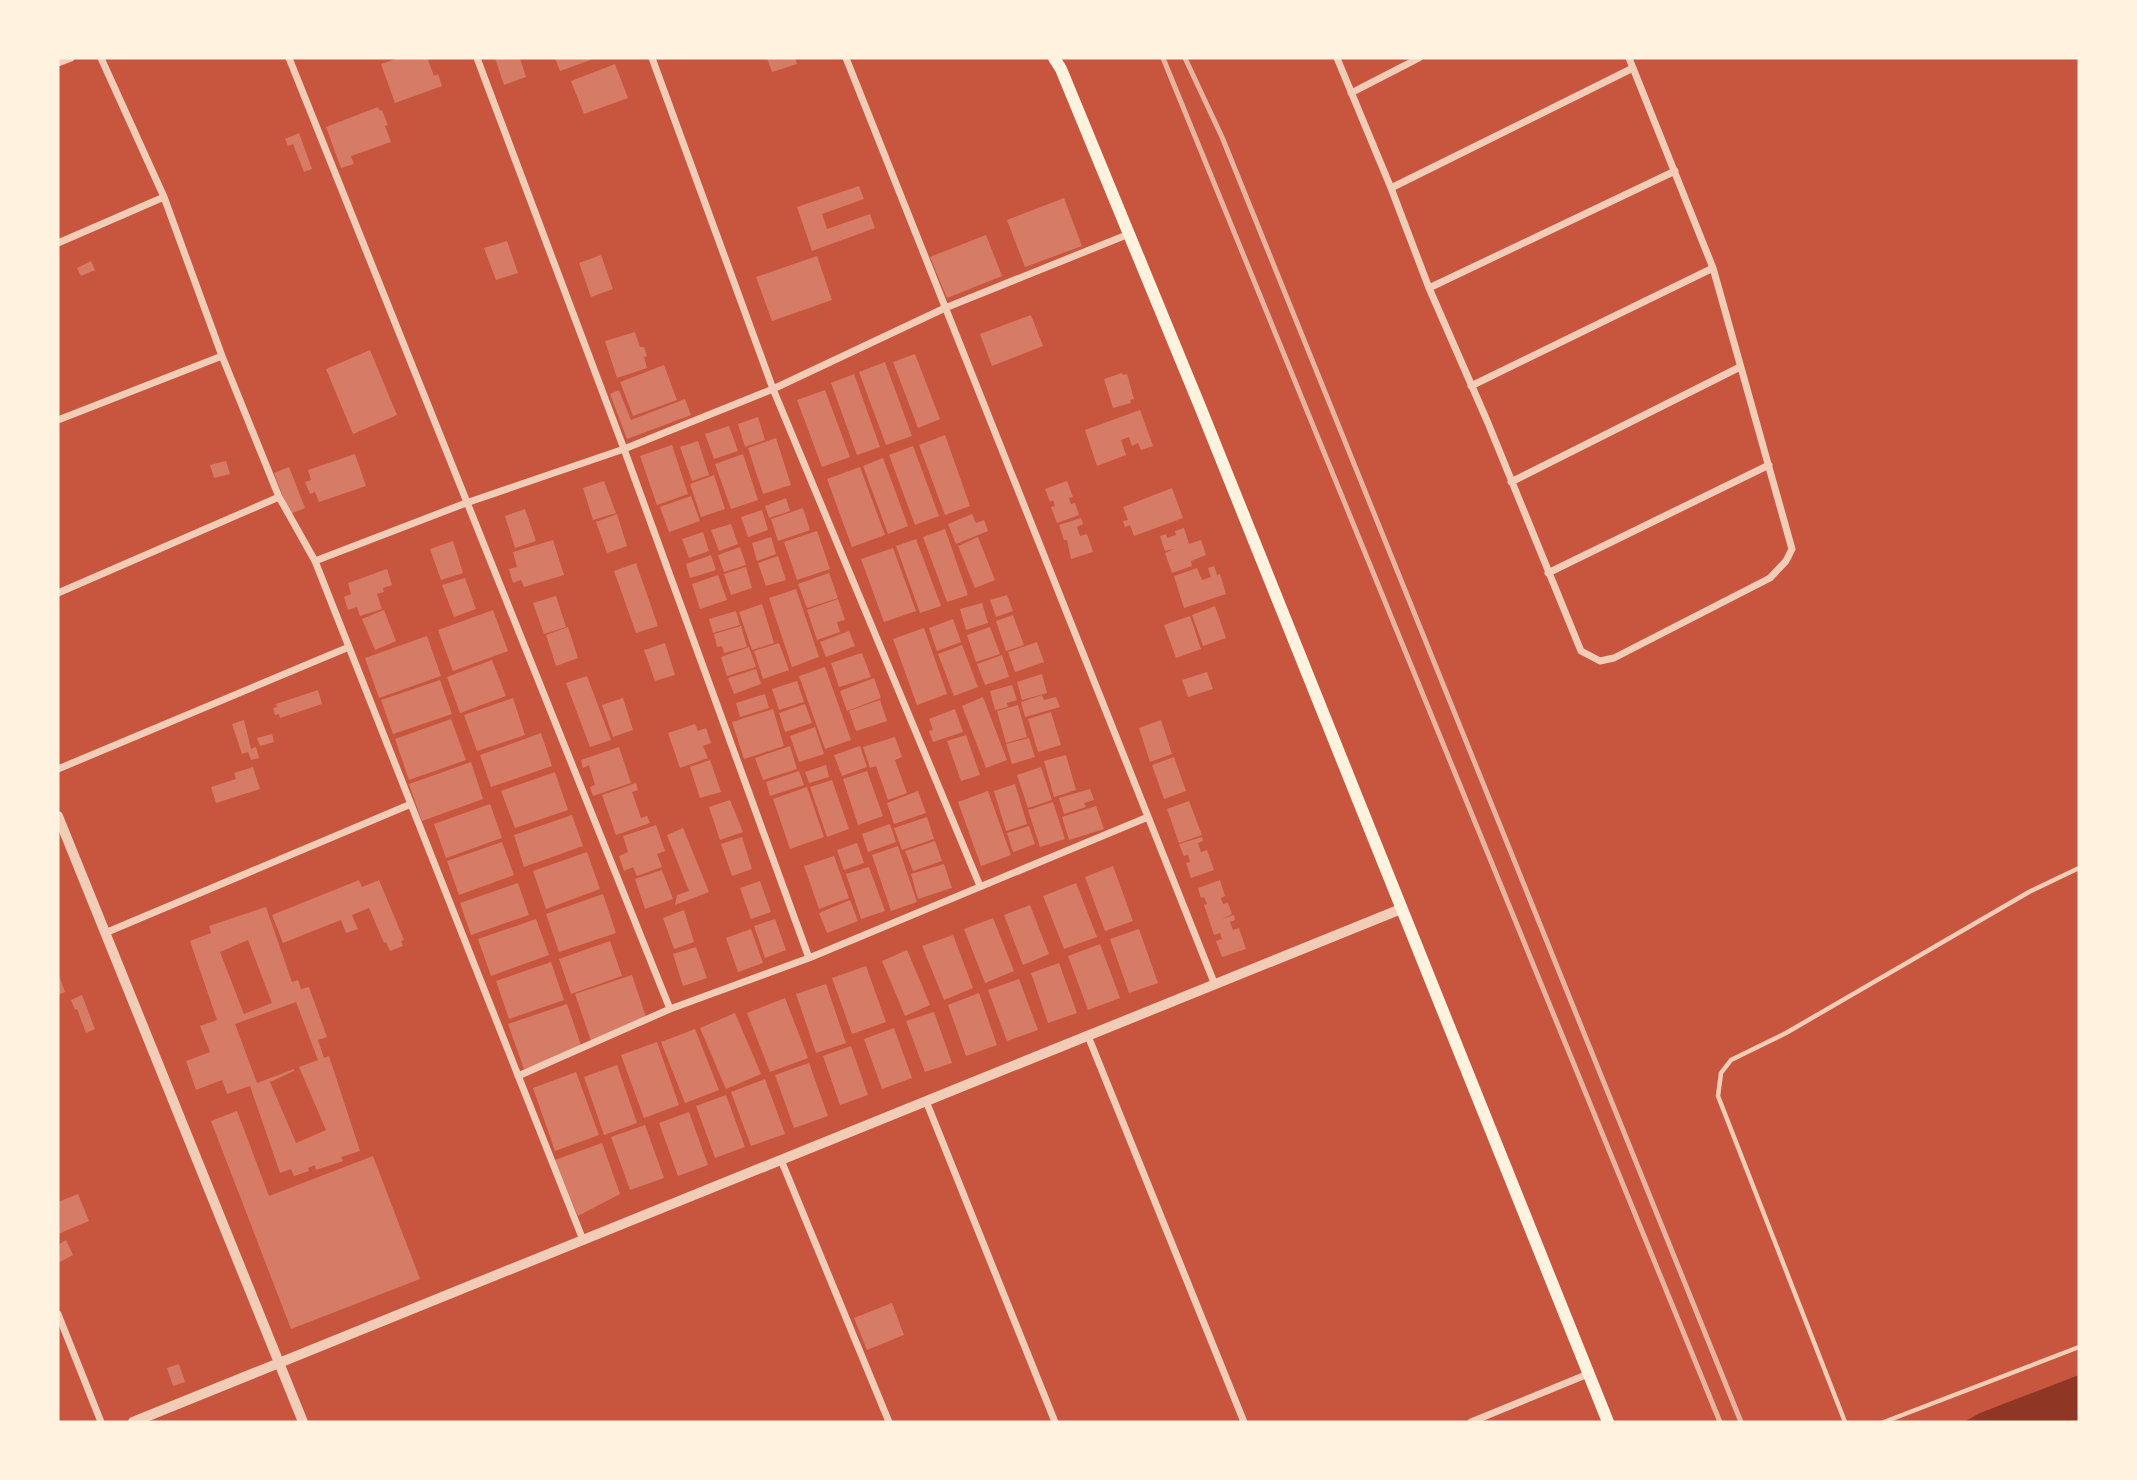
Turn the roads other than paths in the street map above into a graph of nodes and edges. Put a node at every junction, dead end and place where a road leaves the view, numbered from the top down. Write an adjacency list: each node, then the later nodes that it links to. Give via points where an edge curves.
1 (71, 58): 11 (street)
2 (101, 58): 16 (street)
3 (289, 58): 31 (street)
4 (477, 58): 27 (street)
5 (652, 58): 25 (street)
6 (846, 58): 21 (street)
7 (1054, 58): 17 (main road)
8 (1337, 58): 13 (street)
9 (1419, 58): 13 (street)
10 (1629, 58): 12 (street)
11 (58, 63)
12 (1633, 68): 14 (street); 15 (street)
13 (1351, 93): 15 (street)
14 (1675, 170): 19 (street); 20 (street)
15 (1391, 188): 20 (street)
16 (164, 197): 18 (street); 22 (street)
17 (1129, 234): 21 (street); 42 (main road)
18 (58, 243)
19 (1713, 268): 23 (street); 24 (street)
20 (1429, 288): 24 (street)
21 (945, 308): 25 (street); 39 (street)
22 (222, 356): 26 (street); 30 (street)
23 (1740, 367): 28 (street); 29 (street)
24 (1471, 386): 29 (street)
25 (773, 389): 27 (street); 41 (street)
26 (58, 420)
27 (624, 449): 31 (street); 44 (street)
28 (1769, 465): 33 (street); 33 (street, via 1792,549 1786,561 1770,578 1614,658 1600,661 1581,651)
29 (1511, 482): 33 (street)
30 (279, 497): 32 (street); 34 (street)
31 (466, 503): 32 (street); 46 (street)
32 (315, 561): 35 (street)
33 (1548, 573)
34 (58, 593)
35 (349, 647): 36 (street); 37 (street)
36 (58, 769)
37 (411, 804): 43 (street); 48 (street)
38 (58, 816): 43 (street)
39 (1148, 817): 41 (street); 45 (street)
40 (2079, 868): 64 (lane, via 2029,891 1786,1033 1731,1060 1721,1073 1718,1096)
41 (980, 886): 44 (street)
42 (1401, 909): 45 (street); 55 (main road)
43 (105, 933): 54 (street)
44 (809, 958): 46 (street)
45 (1215, 985): 47 (street)
46 (670, 1009): 48 (street)
47 (1088, 1036): 49 (street); 61 (street)
48 (518, 1076): 51 (street)
49 (926, 1101): 50 (street); 60 (street)
50 (781, 1160): 51 (street); 59 (street)
51 (583, 1240): 54 (street)
52 (58, 1314): 56 (street)
53 (2079, 1347): 65 (lane)
54 (279, 1363): 57 (street); 58 (street)
55 (1588, 1374): 62 (street); 63 (main road)
56 (101, 1422)
57 (133, 1422)
58 (303, 1422)
59 (889, 1422)
60 (1055, 1422)
61 (1244, 1422)
62 (1471, 1422)
63 (1608, 1422)
64 (1845, 1422)
65 (1884, 1422)

